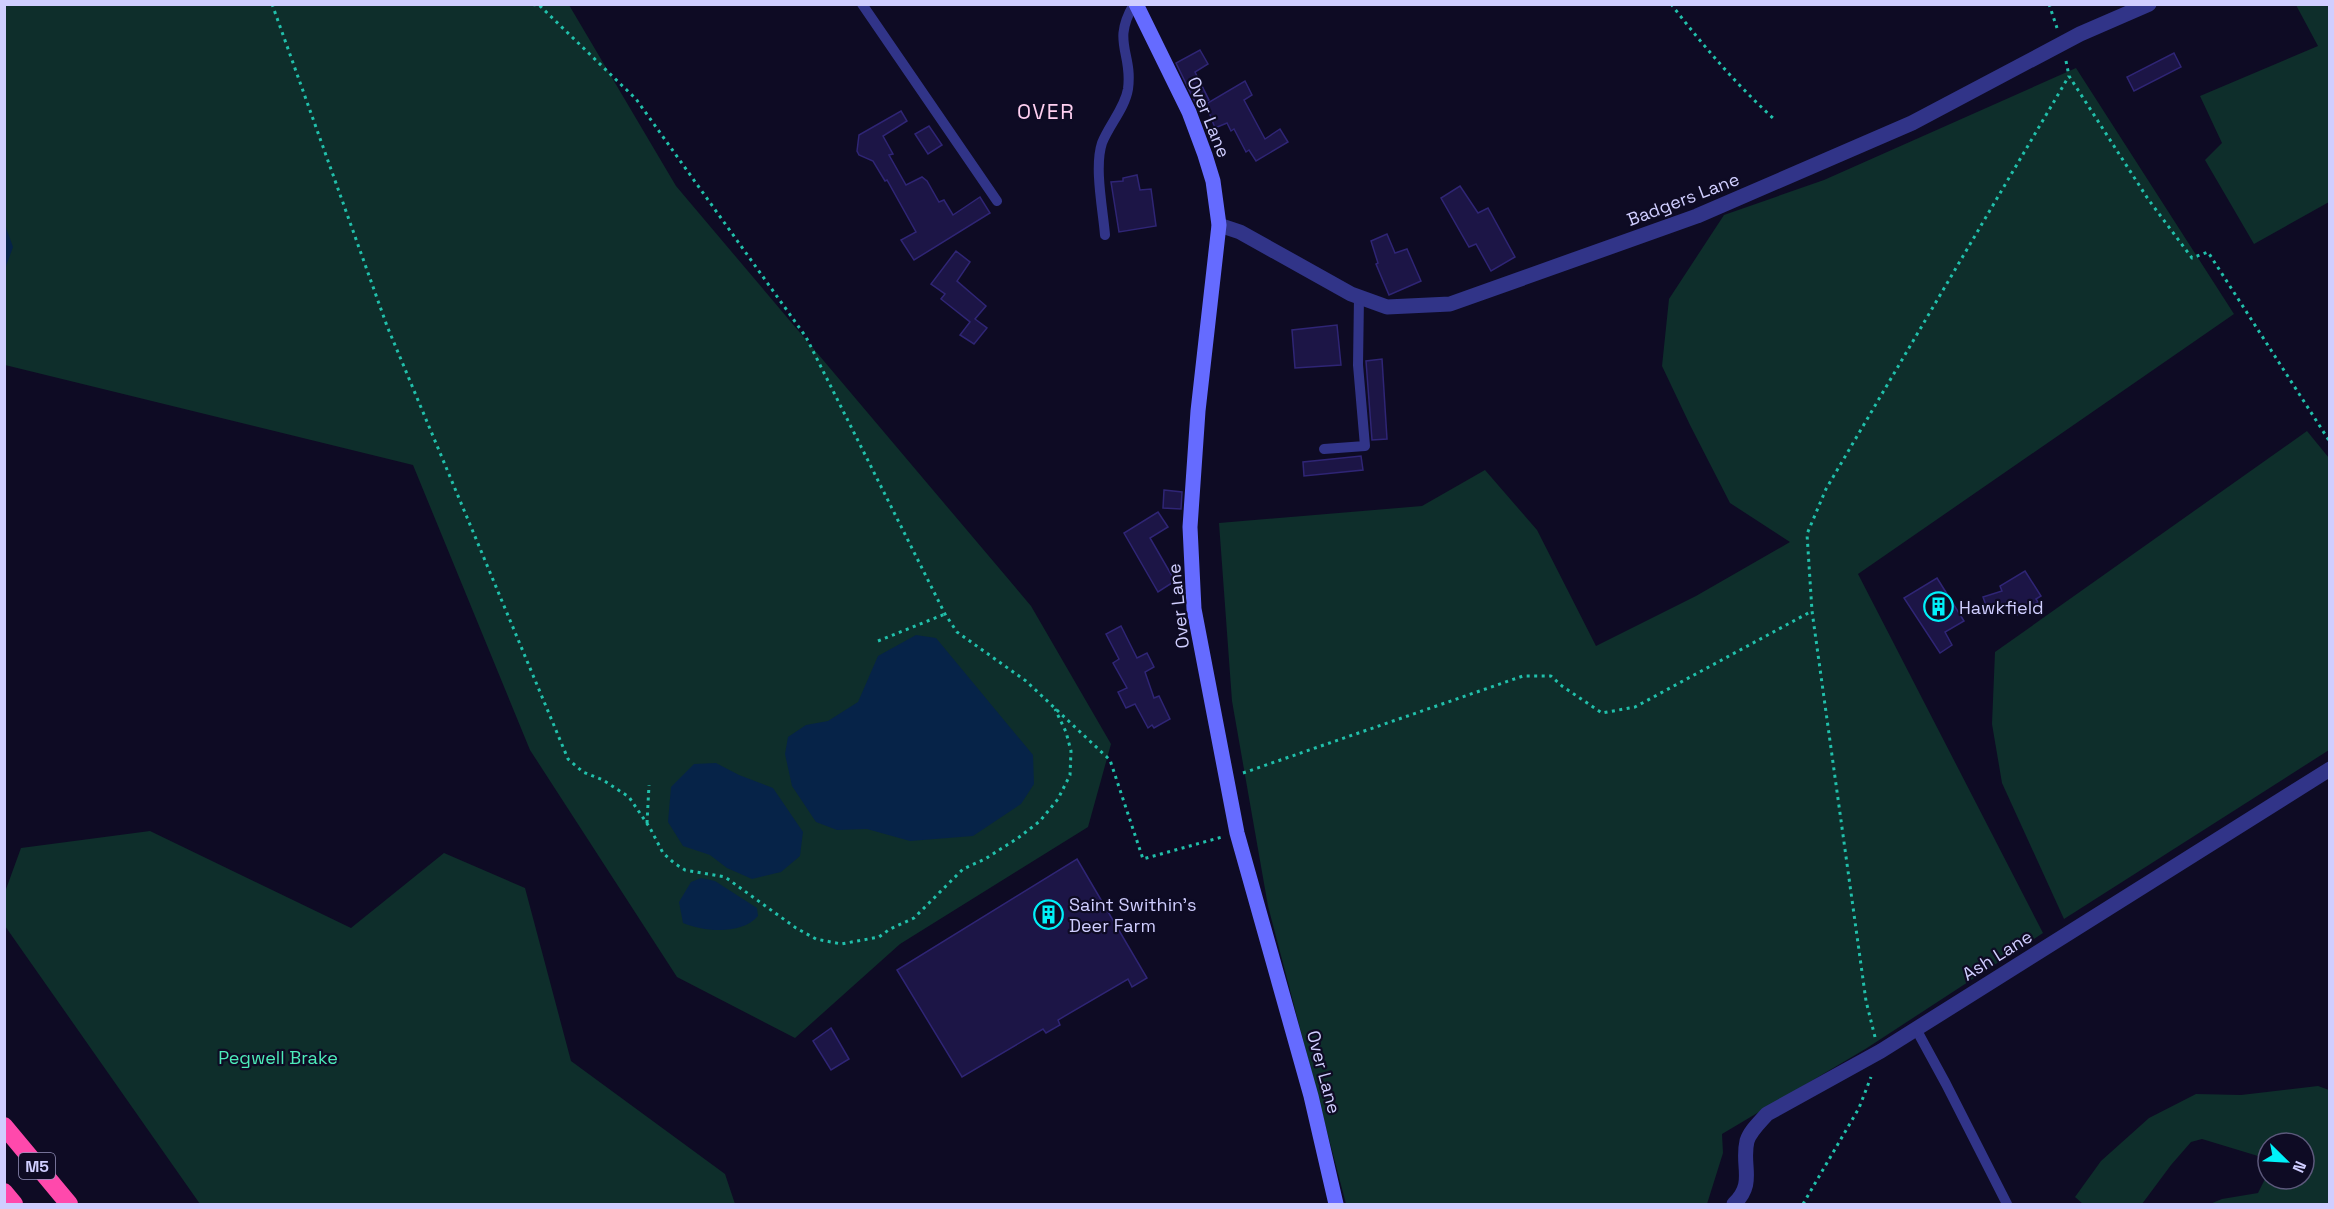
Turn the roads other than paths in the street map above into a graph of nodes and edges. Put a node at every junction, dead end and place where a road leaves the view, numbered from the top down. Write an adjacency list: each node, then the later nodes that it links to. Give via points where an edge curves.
1 (861, 4): 4 (lane)
2 (1135, 4): 5 (street, Over Lane, via 1206,155); 6 (lane, via 1122,36 1128,91 1101,147 1099,182)
3 (2149, 4): 7 (street, Badgers Lane, via 2062,43 1912,123 1697,216 1450,304 1387,307)
4 (996, 201)
5 (1219, 225): 7 (street, Badgers Lane, via 1240,232); 15 (street, Over Lane, via 1198,411 1190,527 1194,609 1237,832 1311,1096)
6 (1106, 235)
7 (1359, 297): 8 (lane, via 1358,365 1365,446)
8 (1324, 449)
9 (2330, 769): 10 (street, Ash Lane)
10 (1916, 1029): 16 (street, Ash Lane, via 1767,1114 1747,1141 1747,1185); 17 (lane)
11 (4, 1126): 14 (highway, M5)
12 (4, 1192): 13 (highway, M5)
13 (14, 1204)
14 (69, 1204)
15 (1336, 1204)
16 (1734, 1204)
17 (2007, 1204)

